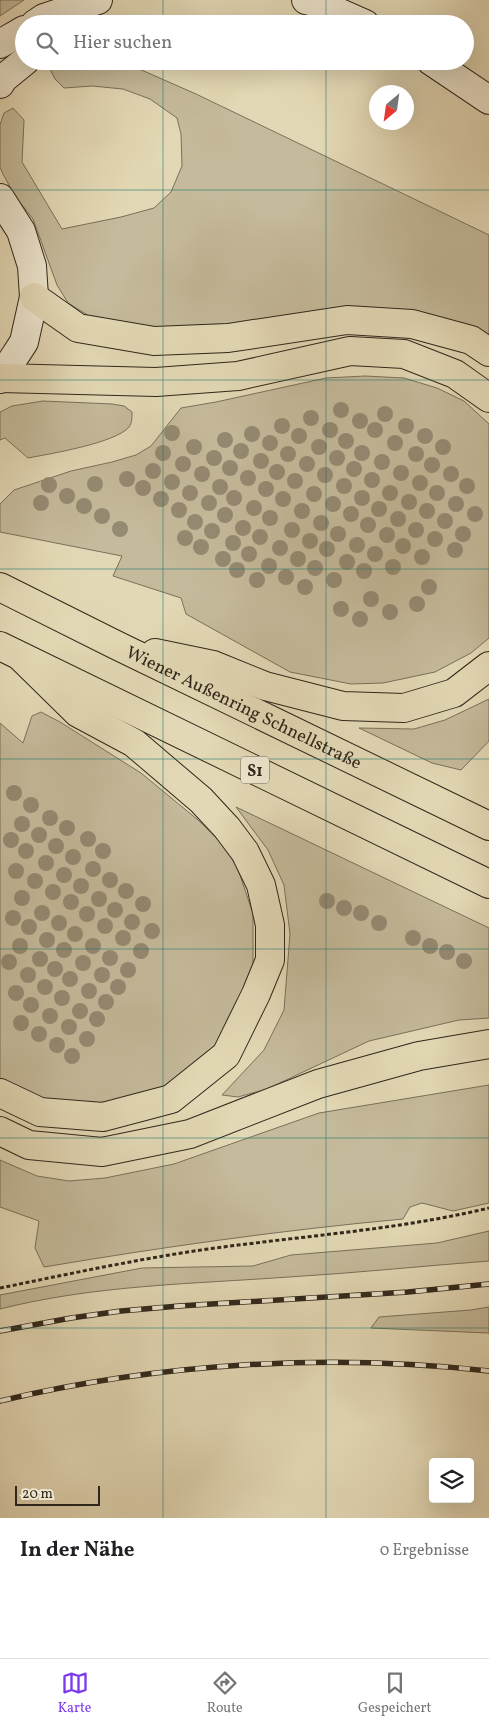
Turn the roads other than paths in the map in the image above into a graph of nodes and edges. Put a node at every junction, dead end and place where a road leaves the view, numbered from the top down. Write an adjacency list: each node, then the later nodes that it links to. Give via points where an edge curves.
1 (99, 0): 3 (main road); 4 (main road)
2 (306, 0): 5 (main road)
3 (53, 15)
4 (82, 15)
5 (345, 15)
6 (15, 35): 7 (main road)
7 (0, 44)
8 (15, 69): 10 (main road)
9 (444, 70): 11 (main road)
10 (0, 84)
11 (489, 100)
12 (0, 198): 13 (main road, via 21,231 32,266)
13 (34, 298): 14 (highway, via 78,328 154,341 228,338 347,320 412,324 471,340); 15 (main road, via 24,342)
14 (489, 352)
15 (1, 379): 16 (highway, via 156,382 238,376 350,351 404,354 455,374)
16 (489, 398)
17 (0, 587): 18 (highway, Wiener Außenring Schnellstraße)
18 (116, 645): 20 (highway, via 213,665 265,686 343,706 404,708 454,693); 21 (highway, Wiener Außenring Schnellstraße)
19 (10, 651): 22 (highway, S1); 24 (highway, via 78,713 134,743 201,800 227,828 246,852 261,885 270,925 270,960 226,1054 171,1099 103,1117 40,1112)
20 (489, 666)
21 (489, 826)
22 (489, 884)
23 (489, 1044): 25 (highway, via 400,1061 318,1084 190,1134 102,1152 29,1146)
24 (0, 1092)
25 (0, 1131)

